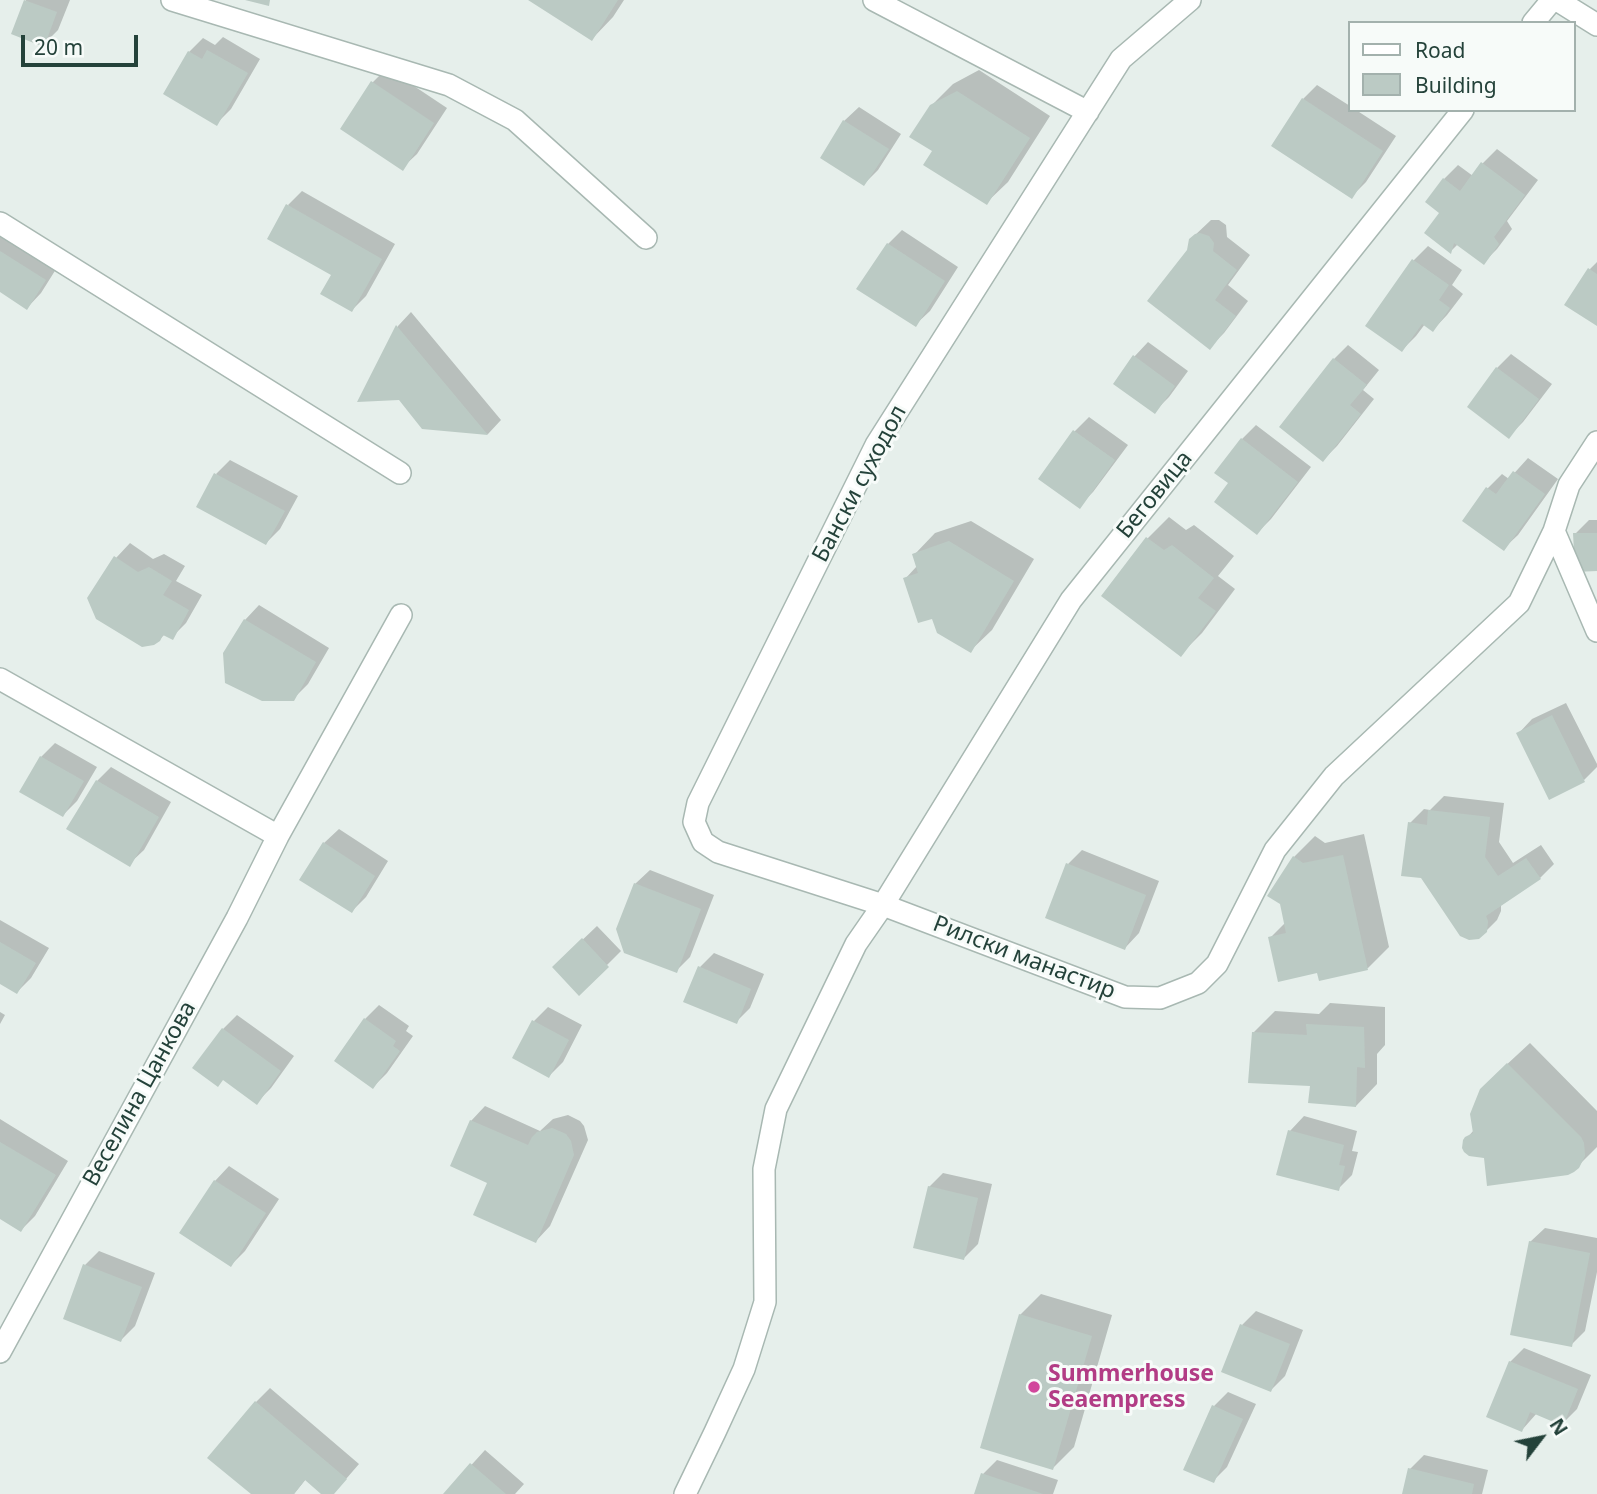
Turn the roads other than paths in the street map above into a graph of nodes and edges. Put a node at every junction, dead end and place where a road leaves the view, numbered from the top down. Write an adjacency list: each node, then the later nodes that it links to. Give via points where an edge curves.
1 (172, 0): 11 (street, via 449,85 515,120)
2 (874, 0): 8 (street)
3 (1191, 0): 8 (street, Бански суходол, via 1121,59)
4 (1552, 0): 6 (street)
5 (1557, 0): 7 (street)
6 (1535, 21)
7 (1597, 25)
8 (1088, 111): 19 (street, Бански суходол, via 876,445 698,803 694,822 703,842 718,852)
9 (1461, 112): 19 (street, Беговица, via 1071,600)
10 (0, 223): 13 (street)
11 (646, 237)
12 (1597, 442): 14 (street, Рилски манастир, via 1569,485)
13 (400, 473)
14 (1555, 531): 16 (street); 19 (street, Рилски манастир, via 1519,603 1334,776 1276,850 1217,964 1198,984 1160,998 1125,997)
15 (401, 615): 18 (street, Веселина Цанкова)
16 (1597, 631)
17 (0, 679): 18 (street)
18 (278, 836): 20 (street, Веселина Цанкова)
19 (883, 905): 21 (street, via 856,944 776,1109 764,1169 765,1302 744,1369)
20 (0, 1352)
21 (685, 1494)

